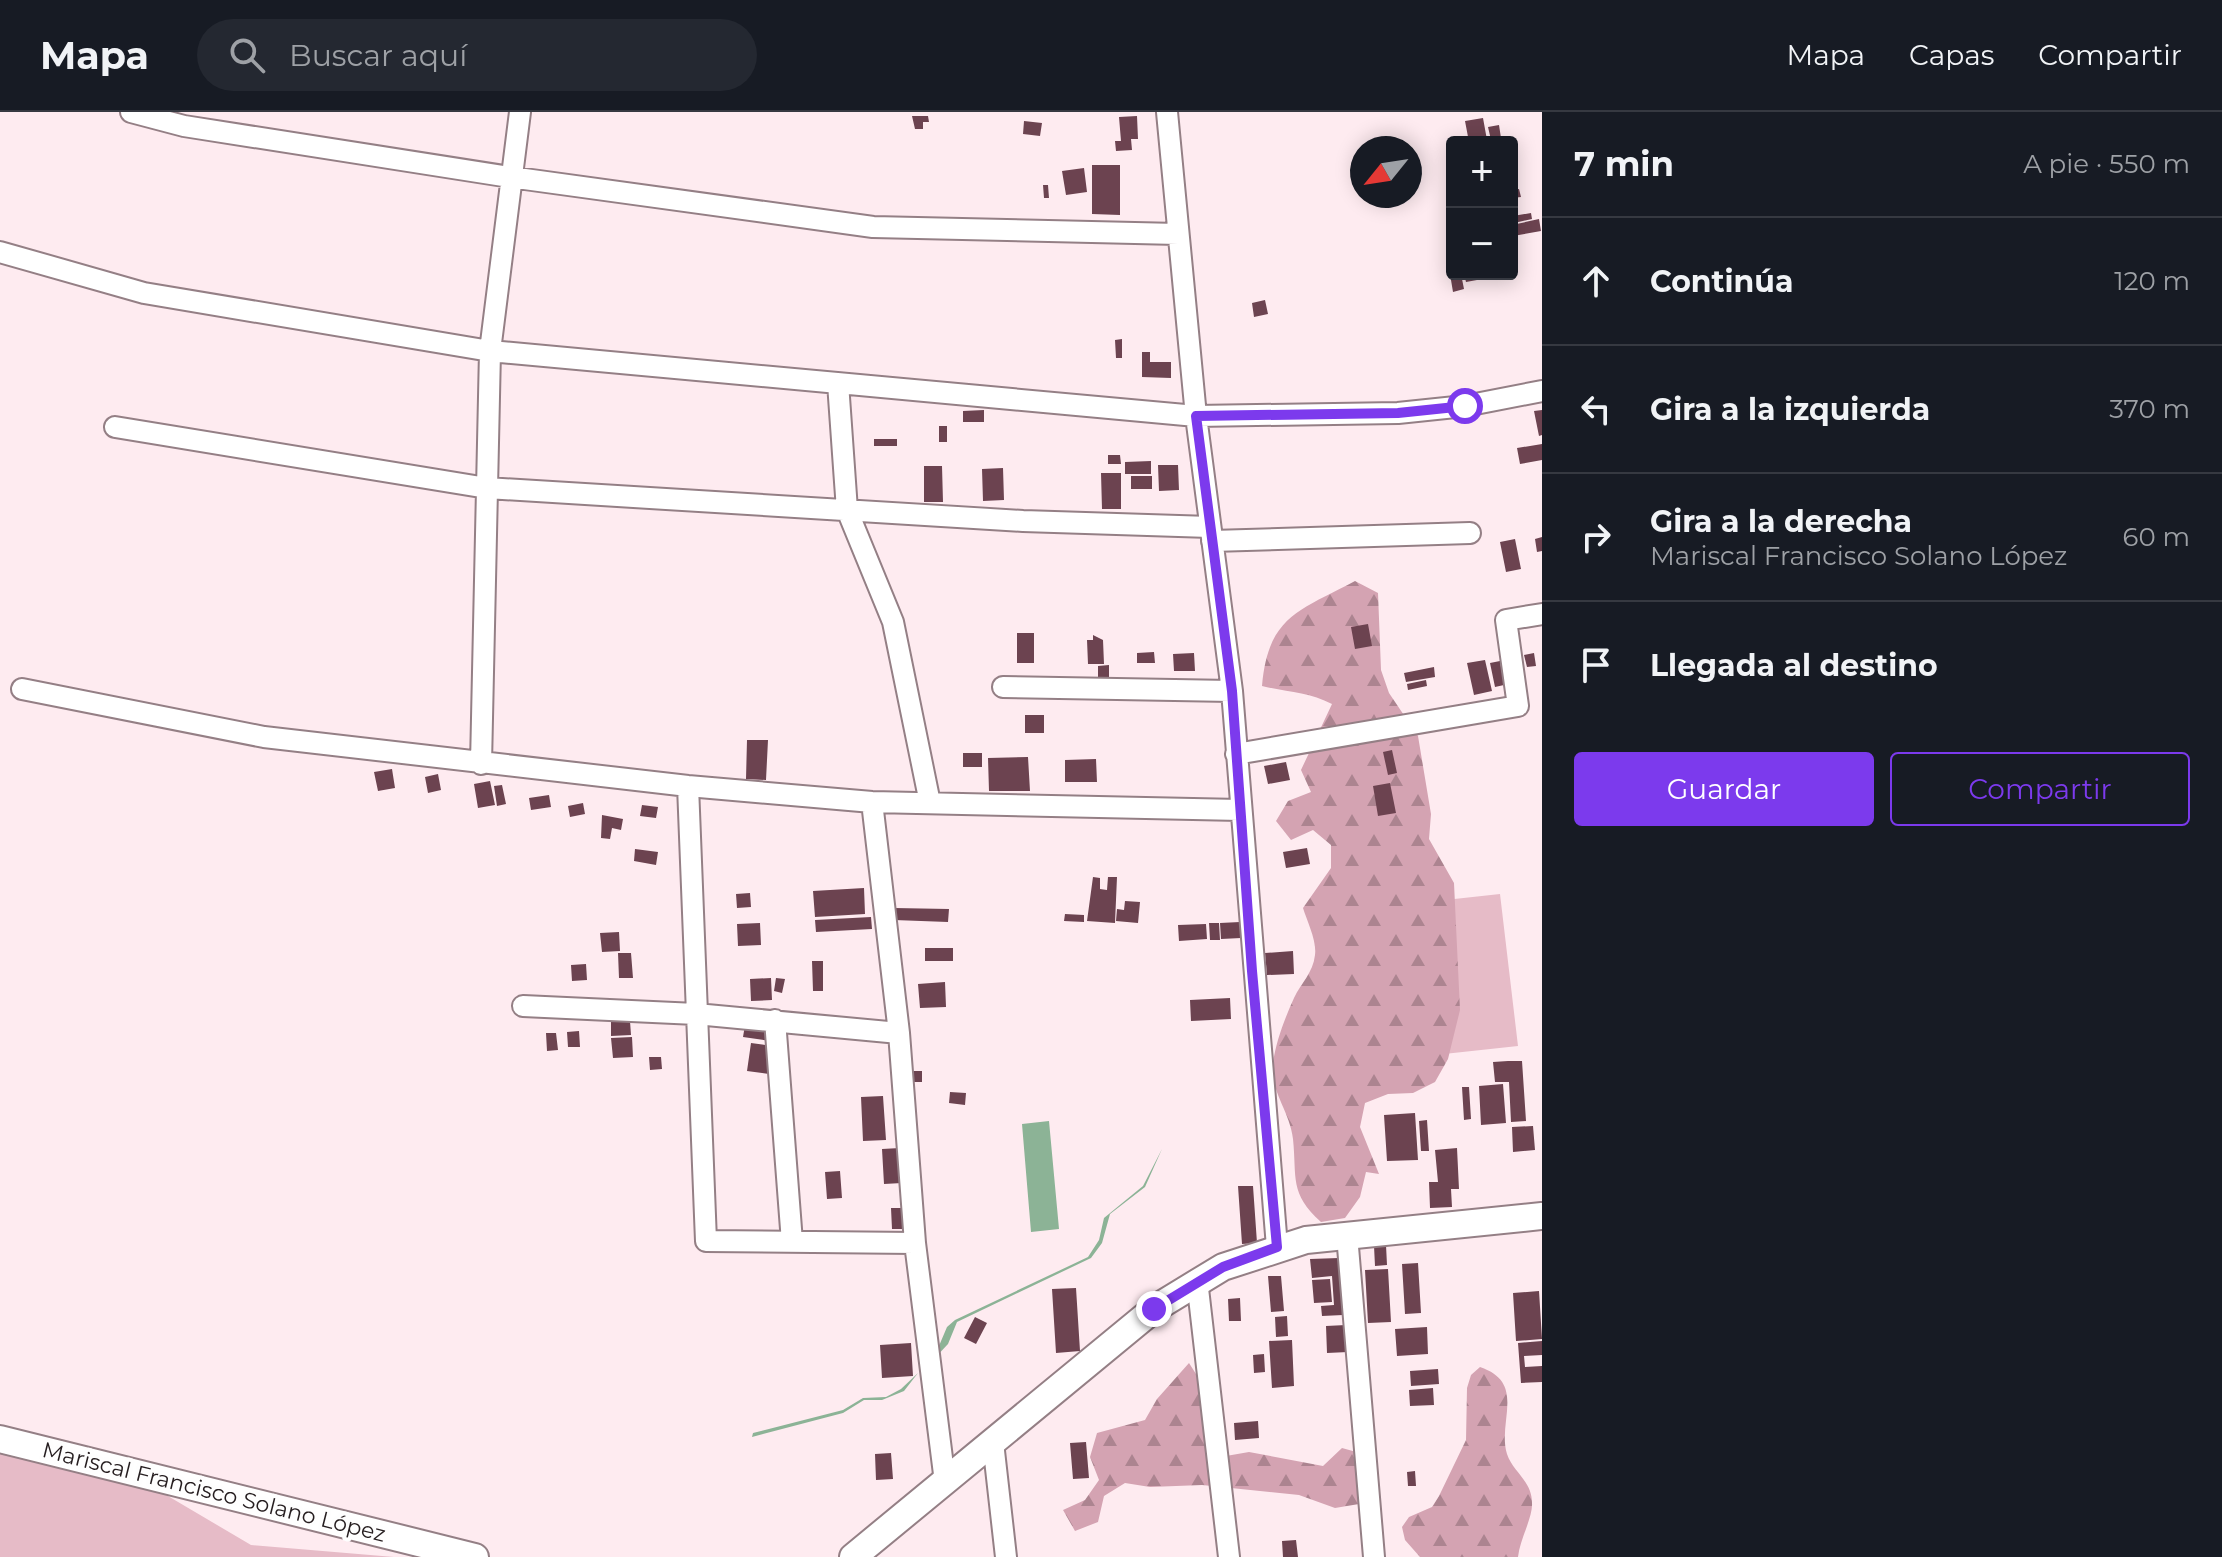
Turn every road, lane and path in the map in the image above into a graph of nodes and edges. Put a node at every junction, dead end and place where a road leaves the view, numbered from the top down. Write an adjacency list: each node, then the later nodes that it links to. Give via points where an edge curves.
1 (131, 112): 4 (street, via 184,126)
2 (520, 112): 4 (street)
3 (1167, 112): 5 (street)
4 (510, 177): 5 (street, via 873,227); 7 (street)
5 (1178, 234): 10 (street)
6 (0, 252): 7 (street, via 144,293)
7 (490, 351): 8 (street); 12 (street)
8 (838, 383): 10 (street); 13 (street)
9 (1542, 391): 10 (street, via 1398,413)
10 (1196, 416): 15 (street)
11 (115, 427): 12 (street)
12 (487, 488): 13 (street); 21 (street)
13 (847, 510): 15 (street); 24 (street, via 893,622)
14 (1470, 533): 15 (street)
15 (1211, 534): 19 (street)
16 (1542, 614): 20 (street, via 1506,620 1518,706)
17 (1003, 687): 19 (street)
18 (22, 689): 21 (street, via 264,737)
19 (1232, 691): 20 (street)
20 (1236, 754): 25 (street)
21 (481, 764): 22 (street)
22 (688, 786): 23 (street); 27 (street)
23 (872, 802): 24 (street); 29 (street)
24 (930, 803): 25 (street)
25 (1240, 810): 34 (street)
26 (523, 1006): 27 (street)
27 (696, 1014): 28 (street); 32 (street, via 706,1241)
28 (775, 1020): 29 (street); 32 (street)
29 (899, 1033): 33 (street)
30 (1542, 1216): 31 (main road)
31 (1347, 1235): 34 (main road); 43 (street)
32 (792, 1242): 33 (street)
33 (915, 1243): 38 (street)
34 (1277, 1247): 35 (main road)
35 (1197, 1280): 37 (main road, via 1154,1309); 42 (street)
36 (0, 1439): 39 (main road, Mariscal Francisco Solano López)
37 (993, 1442): 38 (main road); 41 (street)
38 (945, 1482): 40 (main road)
39 (475, 1557)
40 (853, 1557)
41 (1006, 1557)
42 (1229, 1557)
43 (1374, 1557)

